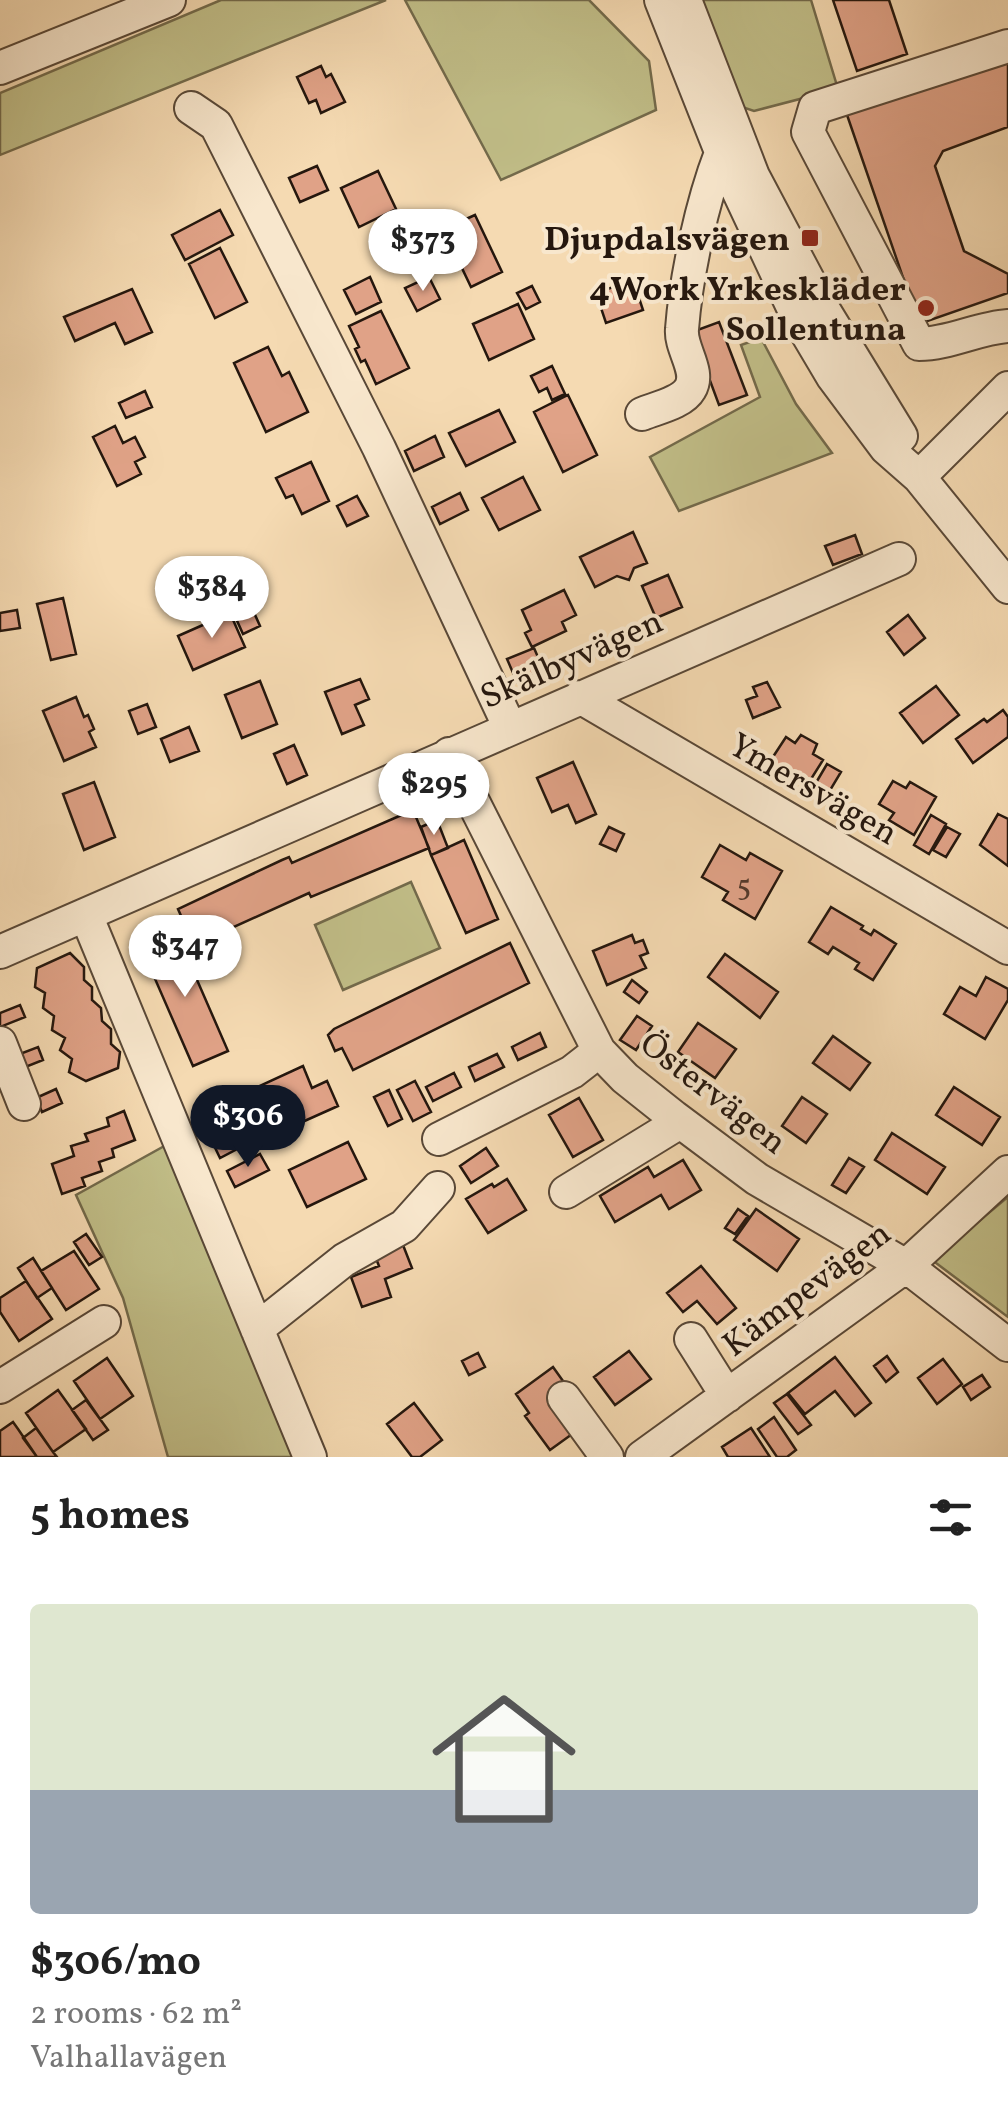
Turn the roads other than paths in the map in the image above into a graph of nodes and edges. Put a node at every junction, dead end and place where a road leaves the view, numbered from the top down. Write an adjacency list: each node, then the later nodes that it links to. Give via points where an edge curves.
1 (168, 0): 5 (street)
2 (660, 0): 7 (street)
3 (685, 0): 11 (street, via 753,176)
4 (1008, 46): 8 (street, via 815,108 808,132 844,220 919,344)
5 (0, 68)
6 (191, 108): 15 (street, via 216,124)
7 (721, 152): 10 (street, via 683,316 692,387); 11 (street, via 833,378 886,448)
8 (1008, 326)
9 (1008, 388): 11 (street)
10 (642, 414)
11 (919, 477): 13 (street)
12 (899, 559): 14 (street, Skälbyvägen)
13 (1008, 587)
14 (580, 697): 15 (street, Skälbyvägen); 18 (street, Ymersvägen)
15 (510, 728): 16 (street, Skälbyvägen)
16 (449, 754): 17 (street, Skälbyvägen); 21 (street, Östervägen)
17 (86, 914): 19 (street, Skälbyvägen); 30 (street)
18 (1008, 948)
19 (0, 952)
20 (0, 1043): 22 (street)
21 (599, 1051): 23 (street, Östervägen); 24 (street, via 572,1072)
22 (24, 1104)
23 (680, 1122): 27 (street); 28 (street, Östervägen, via 757,1179)
24 (439, 1140)
25 (1008, 1172): 28 (street, Kämpevägen)
26 (438, 1188): 30 (street, via 404,1226 344,1260)
27 (566, 1192)
28 (906, 1266): 32 (street, Östervägen); 34 (street, Kämpevägen)
29 (104, 1322): 33 (street)
30 (258, 1329): 36 (street)
31 (691, 1339): 34 (street)
32 (1008, 1345)
33 (0, 1387)
34 (728, 1396): 38 (street, Kämpevägen)
35 (564, 1398): 37 (street)
36 (310, 1457)
37 (607, 1457)
38 (642, 1457)

